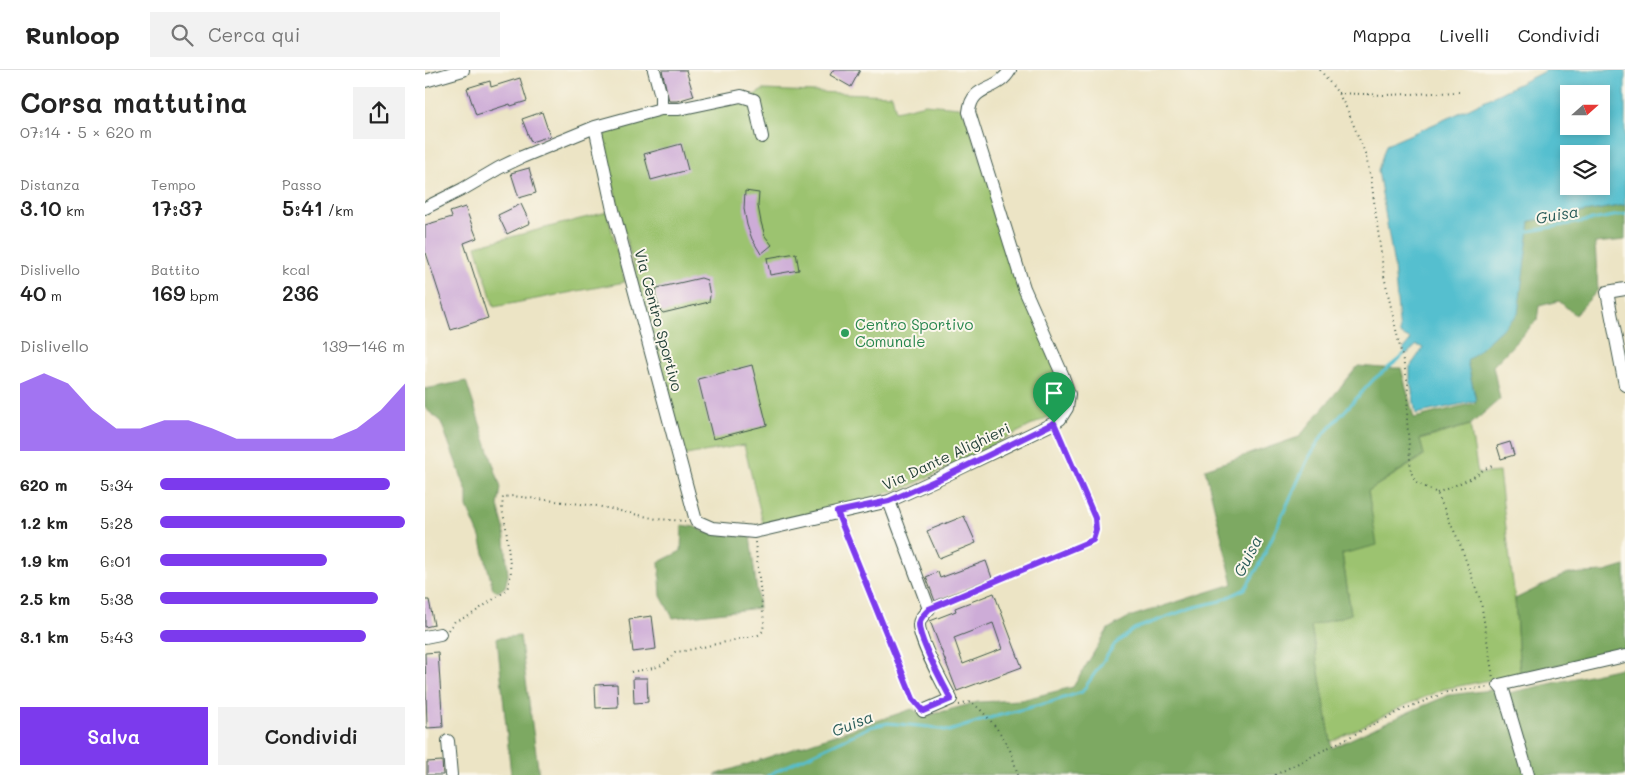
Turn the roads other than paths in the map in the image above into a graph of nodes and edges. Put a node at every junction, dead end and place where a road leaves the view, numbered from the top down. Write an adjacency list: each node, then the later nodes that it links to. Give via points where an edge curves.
1 (463, 70): 4 (street)
2 (654, 70): 5 (street)
3 (1010, 70): 11 (street, Via Dante Alighieri, via 998,84 981,91 970,101 969,112 1024,288 1069,394 1067,408 1054,423)
4 (425, 81)
5 (661, 109): 6 (street); 7 (street, via 679,109 741,96 753,100)
6 (595, 127): 8 (street, via 507,164); 12 (street, Via Centro Sportivo, via 613,210)
7 (762, 137)
8 (425, 208)
9 (1625, 289): 10 (street, via 1607,292)
10 (1625, 384)
11 (889, 501): 12 (street, Via Dante Alighieri, via 754,532 712,528); 16 (street, via 929,609 919,625 922,638 951,699)
12 (696, 521)
13 (440, 634): 14 (street)
14 (425, 637)
15 (1625, 656): 19 (street, via 1499,685)
16 (923, 711)
17 (448, 741): 18 (street)
18 (451, 775)
19 (1528, 775)

